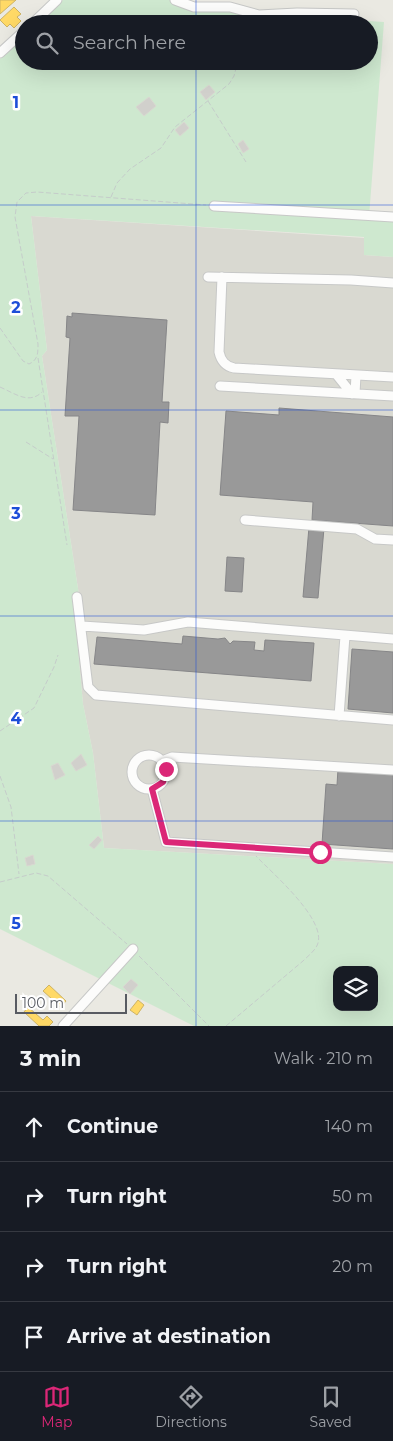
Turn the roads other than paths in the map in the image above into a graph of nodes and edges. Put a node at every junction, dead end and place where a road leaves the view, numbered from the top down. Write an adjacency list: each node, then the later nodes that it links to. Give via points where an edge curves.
1 (57, 0): 4 (street)
2 (175, 0): 3 (street, via 194,6 230,6 260,15)
3 (354, 14)
4 (41, 15)
5 (15, 39): 6 (street)
6 (0, 53)
7 (214, 206): 8 (street)
8 (393, 217)
9 (208, 277): 10 (street)
10 (222, 277): 11 (street); 12 (street, via 219,352 224,363 234,368)
11 (393, 284)
12 (336, 374): 13 (street); 16 (street)
13 (356, 375): 14 (street); 16 (street)
14 (393, 377)
15 (220, 386): 16 (street)
16 (354, 394): 17 (street)
17 (393, 396)
18 (245, 520): 19 (street, via 357,529 375,539)
19 (393, 540)
20 (77, 598): 21 (street)
21 (82, 626): 22 (street, via 144,630 188,622); 24 (street, via 88,687 96,695)
22 (345, 636): 23 (street); 24 (street)
23 (393, 639)
24 (339, 716): 25 (street)
25 (393, 720)
26 (162, 761): 27 (street, via 172,757); 28 (street, via 166,769 165,778); 28 (street, via 148,755 134,764 135,782 143,788)
27 (393, 770)
28 (152, 789): 29 (street, via 166,842)
29 (393, 857)
30 (133, 950): 31 (street)
31 (63, 1026)

